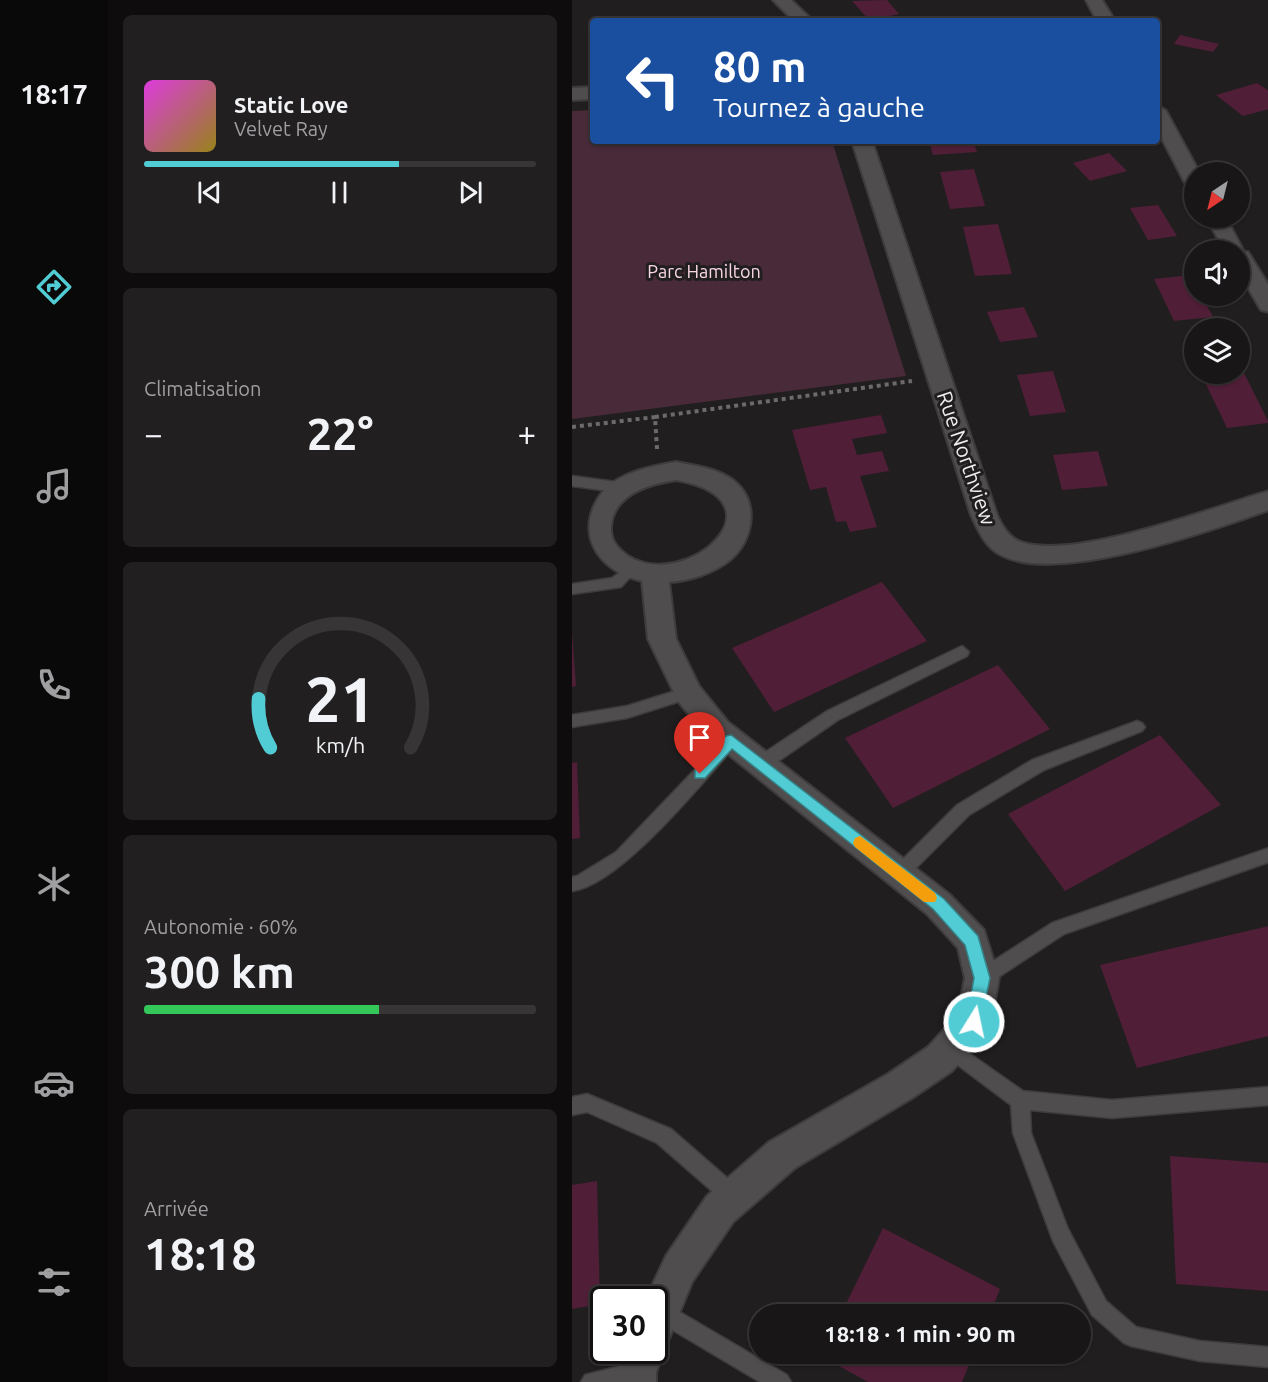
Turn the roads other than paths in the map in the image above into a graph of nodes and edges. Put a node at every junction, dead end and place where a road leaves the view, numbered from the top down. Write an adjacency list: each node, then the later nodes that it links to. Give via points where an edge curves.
1 (781, 0): 3 (street)
2 (1094, 0): 4 (street)
3 (801, 18)
4 (1104, 18)
5 (590, 93): 6 (street)
6 (572, 94)
7 (1160, 117): 9 (street)
8 (863, 144): 14 (street, Rue Northview, via 990,528 1000,542 1017,551 1050,554 1206,523)
9 (1184, 162)
10 (1250, 274): 11 (street)
11 (1268, 305)
12 (572, 481): 13 (lane)
13 (624, 488): 15 (street, via 600,514 600,543 612,558); 15 (street, via 652,474 690,472 712,478 729,489 742,512 739,530 731,544 714,559 691,570)
14 (1268, 500)
15 (643, 572): 16 (lane, via 616,583); 18 (street, via 662,639)
16 (572, 588)
17 (962, 652): 22 (lane, via 836,713)
18 (688, 693): 19 (lane, via 626,712); 21 (street)
19 (572, 721)
20 (1137, 727): 24 (lane, via 1038,765 963,810)
21 (731, 741): 22 (street); 25 (lane, via 622,857)
22 (761, 764): 24 (street)
23 (1268, 855): 26 (lane, via 1058,928)
24 (899, 874): 26 (street, via 938,904 972,941)
25 (572, 884)
26 (982, 978): 27 (street, via 974,1022)
27 (950, 1048): 29 (lane); 31 (street, via 900,1086 782,1155)
28 (1268, 1096): 29 (lane, via 1112,1109)
29 (1020, 1100): 34 (lane, via 1022,1133 1060,1234 1099,1308 1131,1336 1200,1351)
30 (572, 1106): 31 (lane, via 587,1103 664,1136)
31 (734, 1197): 32 (street, via 720,1209 679,1269)
32 (668, 1295)
33 (668, 1324): 37 (lane)
34 (1268, 1357)
35 (639, 1368): 36 (lane)
36 (593, 1382)
37 (780, 1382)

